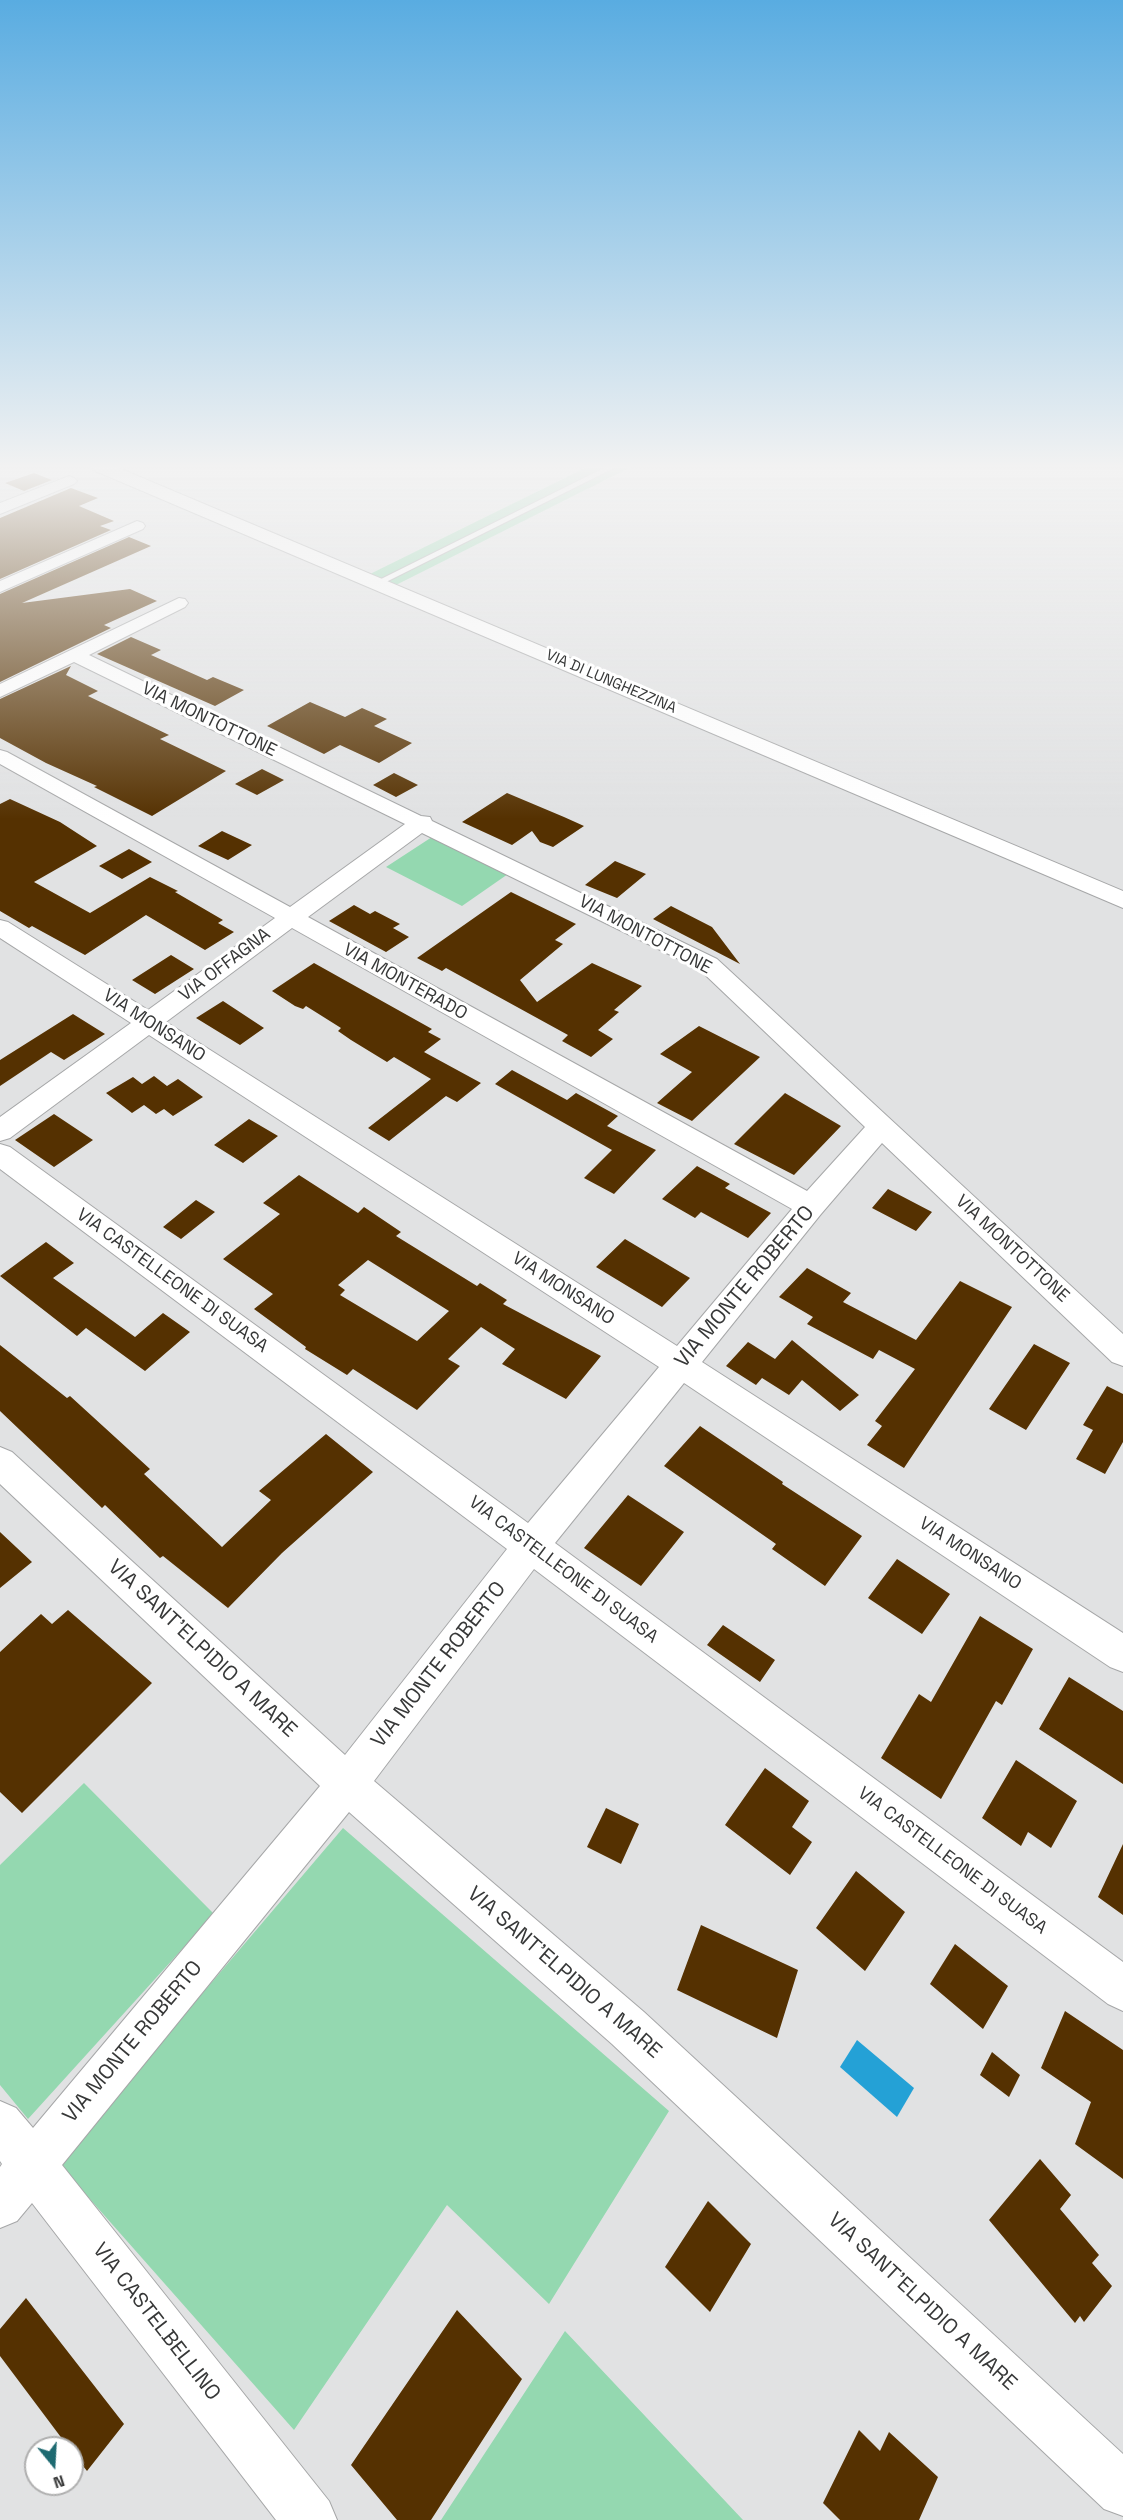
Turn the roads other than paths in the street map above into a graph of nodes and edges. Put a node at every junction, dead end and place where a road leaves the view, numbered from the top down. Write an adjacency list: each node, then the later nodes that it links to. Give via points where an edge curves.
1 (378, 584): 7 (street, VIA DI LUNGHEZZINA)
2 (179, 603): 3 (street)
3 (73, 654): 4 (street); 6 (street, VIA MONTOTTONE)
4 (0, 691)
5 (0, 756): 8 (street, VIA MONTERADO)
6 (422, 822): 8 (street, VIA OFFAGNA); 11 (street, VIA MONTOTTONE, via 705,962)
7 (1123, 900)
8 (290, 917): 10 (street, VIA OFFAGNA); 14 (street, VIA MONTERADO)
9 (0, 927): 10 (street, VIA MONSANO)
10 (149, 1022): 12 (street, VIA OFFAGNA); 16 (street, VIA MONSANO)
11 (880, 1127): 14 (street, VIA MONTE ROBERTO); 15 (street, VIA MONTOTTONE)
12 (0, 1131)
13 (0, 1154): 18 (street, VIA CASTELLEONE DI SUASA)
14 (811, 1206): 16 (street, VIA MONTE ROBERTO)
15 (1123, 1353)
16 (680, 1364): 18 (street, VIA MONTE ROBERTO); 19 (street, VIA MONSANO)
17 (0, 1462): 20 (street, VIA SANT'ELPIDIO A MARE)
18 (531, 1546): 20 (street, VIA MONTE ROBERTO); 21 (street, VIA CASTELLEONE DI SUASA)
19 (1123, 1654)
20 (346, 1784): 23 (street, VIA MONTE ROBERTO); 25 (street, VIA SANT'ELPIDIO A MARE, via 628,2028)
21 (1123, 1989)
22 (0, 2124): 23 (street, VIA CASTELBELLINO)
23 (33, 2164): 24 (street, VIA MONTE ROBERTO); 26 (street, VIA CASTELBELLINO)
24 (0, 2204)
25 (1123, 2490)
26 (310, 2520)

